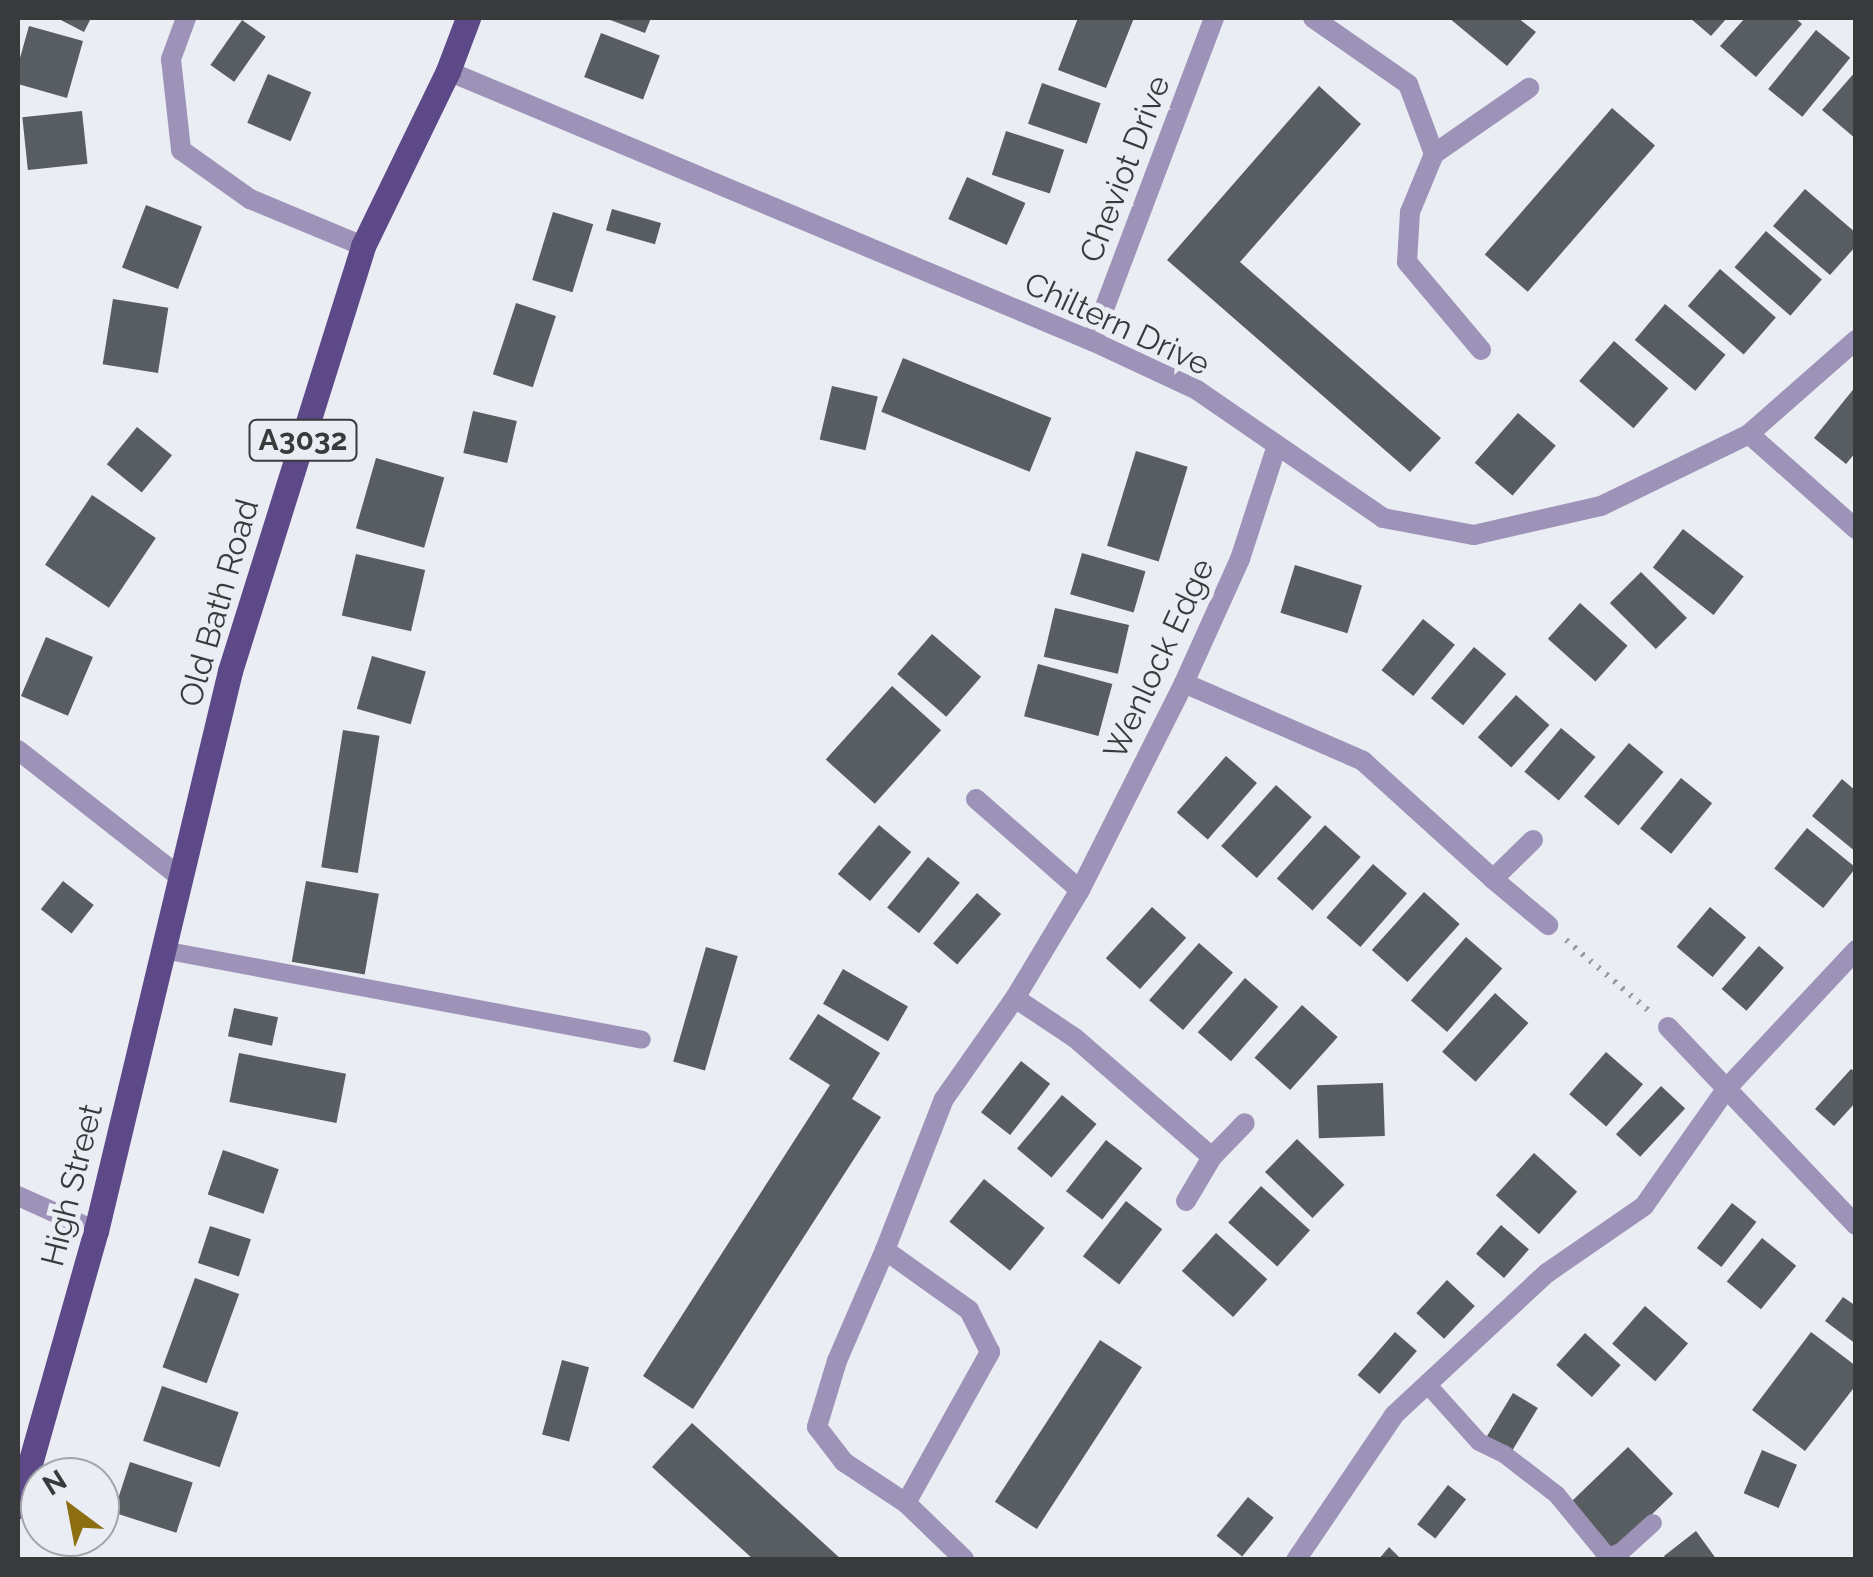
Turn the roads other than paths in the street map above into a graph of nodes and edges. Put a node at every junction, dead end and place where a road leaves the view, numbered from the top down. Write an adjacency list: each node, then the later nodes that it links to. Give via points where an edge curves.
1 (186, 18): 8 (street, via 171,58 181,150 250,199)
2 (468, 18): 5 (main road, Old Bath Road / A3032)
3 (1214, 18): 10 (street, Cheviot Drive)
4 (1312, 18): 7 (street, via 1408,84)
5 (448, 72): 8 (main road, Old Bath Road / A3032); 10 (street, Chiltern Drive)
6 (1529, 88): 7 (street)
7 (1434, 154): 11 (street, via 1410,212 1407,262)
8 (363, 246): 19 (main road, Old Bath Road / A3032, via 230,671)
9 (1856, 340): 12 (street, Chiltern Drive)
10 (1092, 341): 13 (street, Chiltern Drive, via 1197,390)
11 (1481, 350)
12 (1749, 434): 13 (street, Chiltern Drive, via 1601,506 1474,536 1383,518); 14 (street)
13 (1276, 448): 15 (street, Wenlock Edge, via 1240,559)
14 (1856, 530)
15 (1184, 683): 20 (street, via 1363,762); 21 (street, Wenlock Edge)
16 (18, 750): 19 (street)
17 (976, 799): 21 (street)
18 (1533, 840): 20 (street)
19 (180, 877): 23 (main road, High Street / A3032)
20 (1493, 878): 22 (street)
21 (1080, 890): 25 (street, Wenlock Edge)
22 (1548, 925)
23 (163, 950): 27 (lane); 34 (main road, High Street / A3032)
24 (1856, 950): 28 (street)
25 (1015, 998): 30 (street, via 1075,1038); 35 (street, Wenlock Edge, via 944,1099)
26 (1668, 1026): 28 (street)
27 (642, 1040)
28 (1727, 1088): 33 (street); 36 (street, via 1644,1206 1547,1273)
29 (1245, 1122): 30 (street)
30 (1212, 1157): 32 (street)
31 (18, 1196): 34 (street)
32 (1186, 1201)
33 (1856, 1225)
34 (96, 1231): 38 (main road, High Street / A3032)
35 (884, 1250): 37 (street, Wenlock Edge, via 817,1427 844,1462); 37 (street, via 969,1310 990,1352)
36 (1426, 1384): 39 (lane, via 1479,1442 1556,1495 1608,1557); 41 (street, via 1394,1416)
37 (906, 1503): 40 (street, Wenlock Edge)
38 (18, 1506)
39 (1653, 1523)
40 (964, 1559)
41 (1296, 1560)

